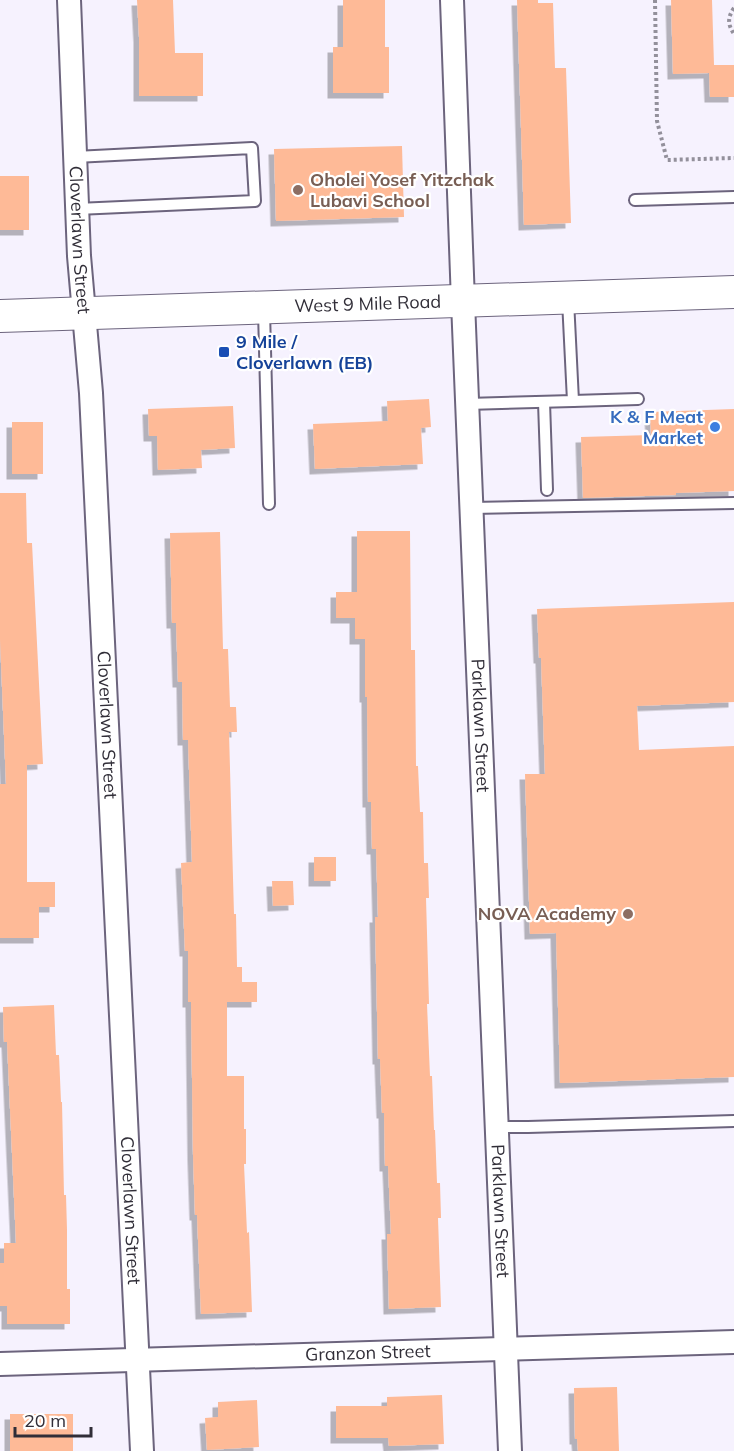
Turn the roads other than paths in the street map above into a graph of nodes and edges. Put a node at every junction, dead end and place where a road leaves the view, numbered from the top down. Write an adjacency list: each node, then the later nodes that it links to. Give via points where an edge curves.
1 (69, 0): 3 (street, Cloverlawn Street)
2 (452, 0): 9 (street, Parklawn Street)
3 (75, 157): 6 (street, Cloverlawn Street); 6 (lane, via 252,148 255,201)
4 (734, 197): 5 (lane)
5 (635, 200)
6 (77, 209): 11 (street, Cloverlawn Street)
7 (734, 292): 8 (main road, West 9 Mile Road)
8 (568, 298): 9 (main road, West 9 Mile Road); 14 (lane)
9 (463, 302): 10 (main road, West 9 Mile Road); 16 (street, Parklawn Street)
10 (263, 308): 11 (main road, West 9 Mile Road); 19 (lane)
11 (84, 313): 12 (main road, West 9 Mile Road); 25 (street, Cloverlawn Street)
12 (0, 316)
13 (638, 399): 14 (lane)
14 (573, 401): 15 (lane)
15 (544, 402): 16 (lane); 17 (lane)
16 (467, 404): 20 (street, Parklawn Street)
17 (547, 490)
18 (734, 502): 20 (lane)
19 (269, 504)
20 (472, 508): 22 (street, Parklawn Street)
21 (734, 1121): 22 (lane)
22 (497, 1126): 24 (street, Parklawn Street)
23 (734, 1342): 24 (street, Granzon Street)
24 (506, 1349): 25 (street, Granzon Street); 28 (street, Parklawn Street)
25 (137, 1360): 26 (street, Granzon Street); 27 (street, Cloverlawn Street)
26 (0, 1364)
27 (142, 1451)
28 (510, 1451)

